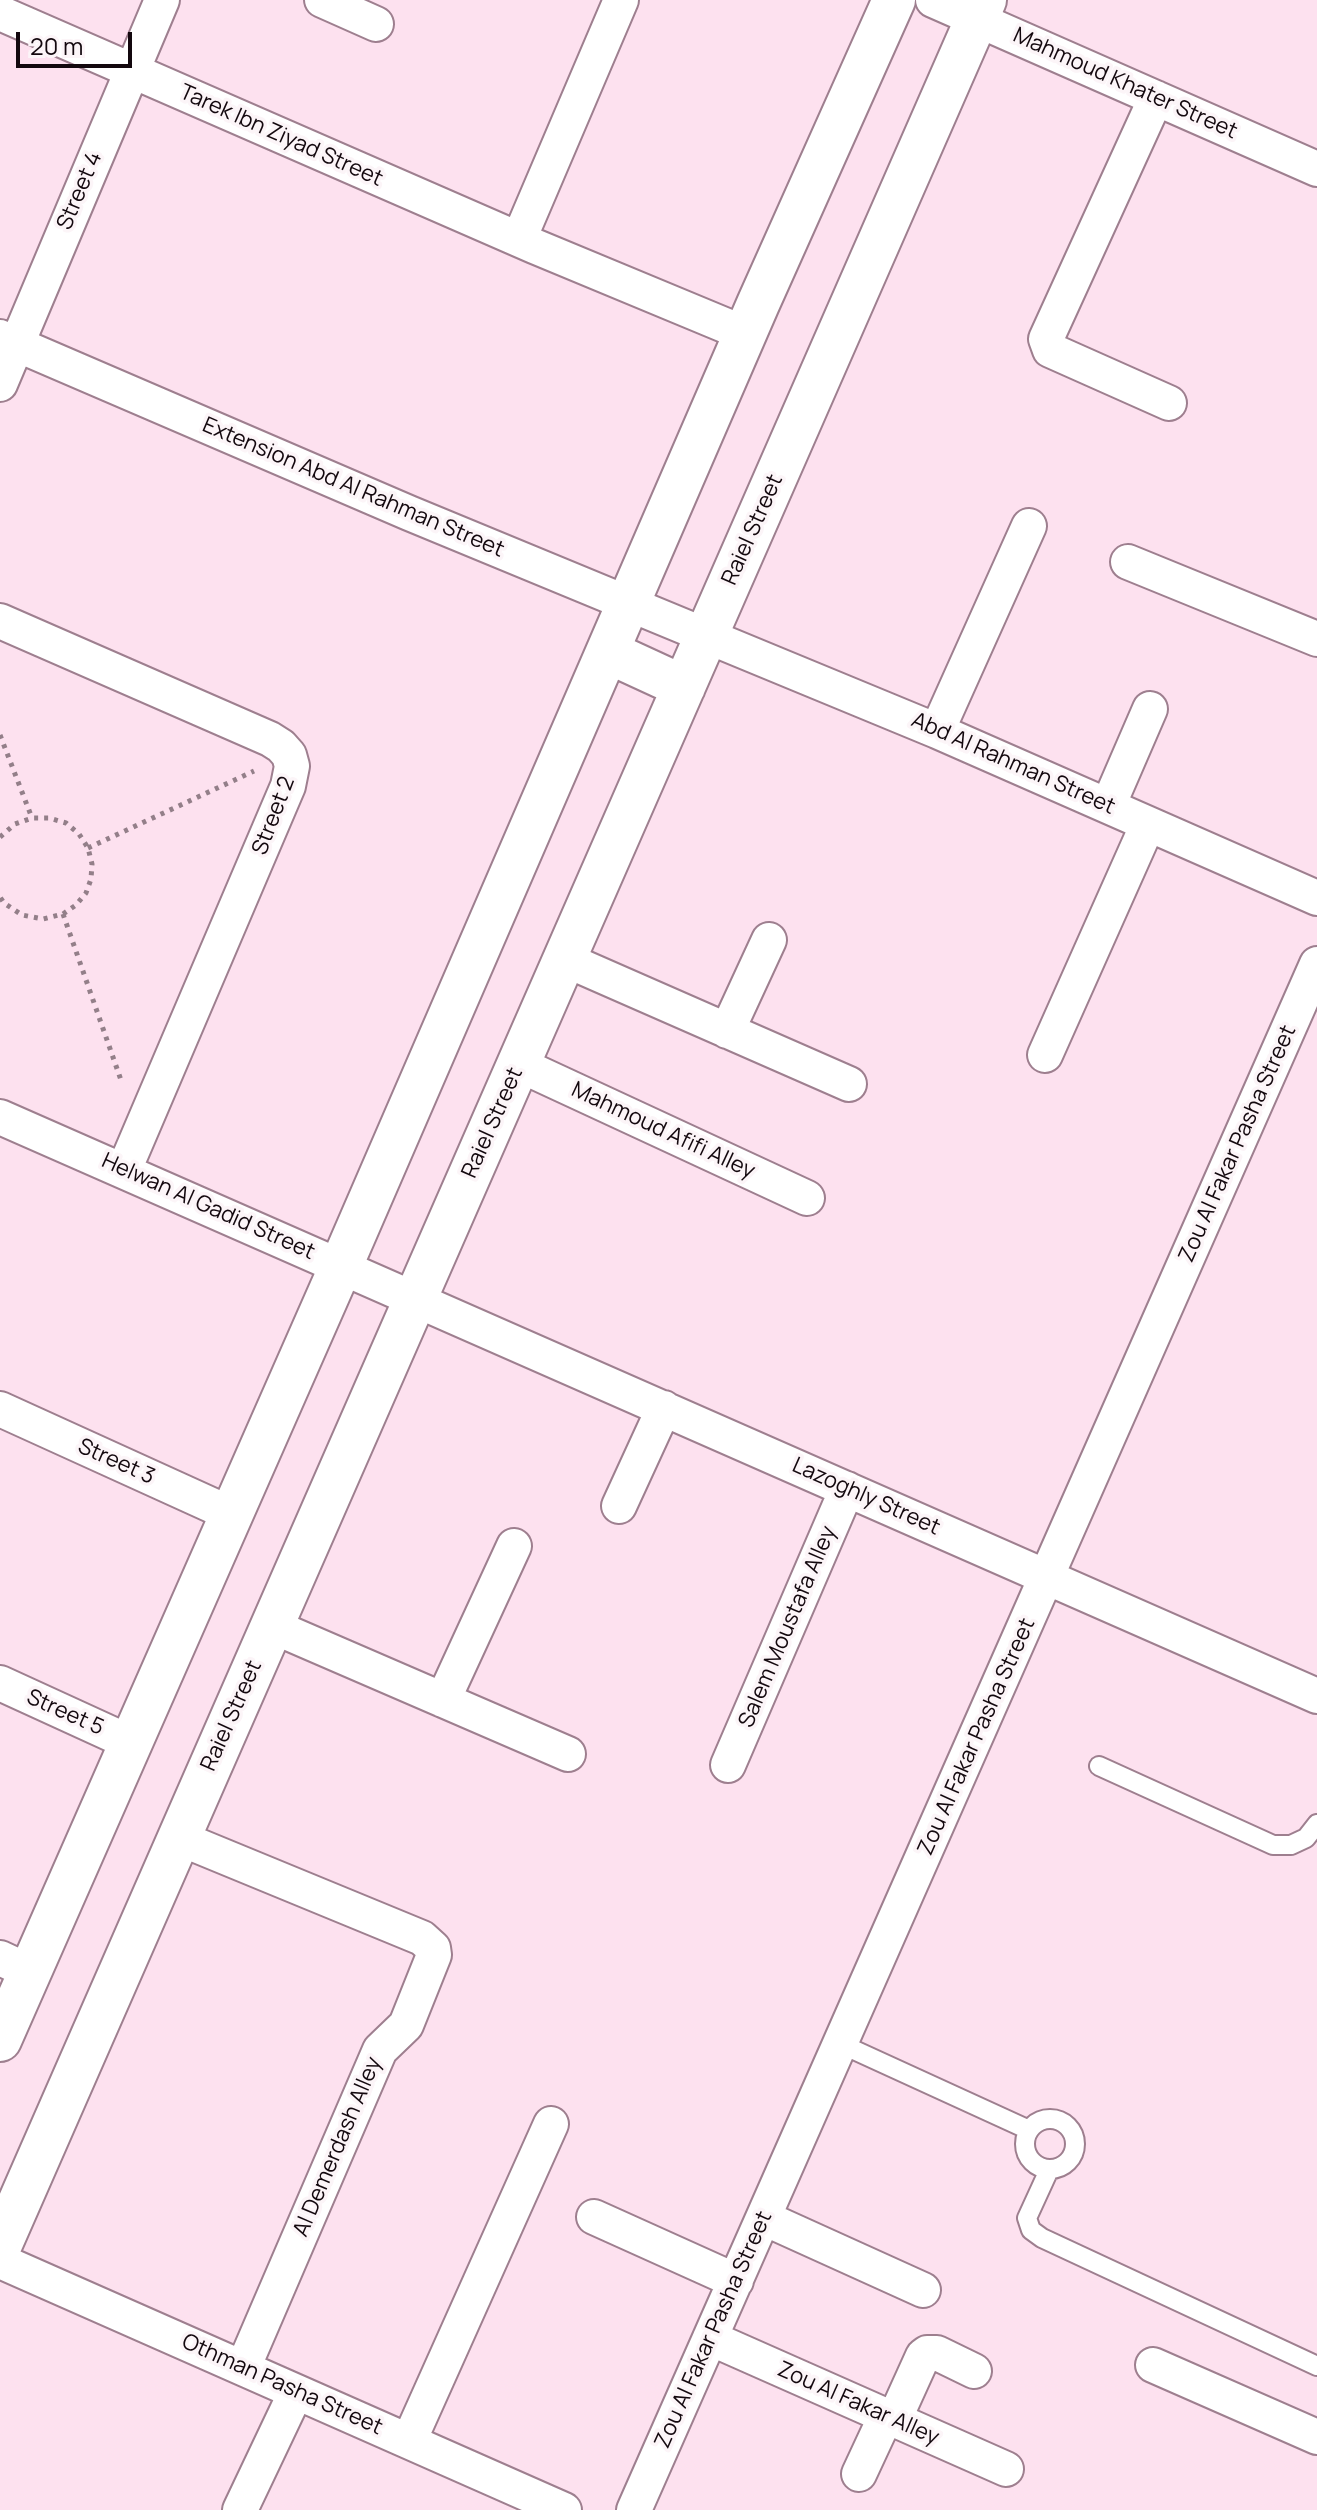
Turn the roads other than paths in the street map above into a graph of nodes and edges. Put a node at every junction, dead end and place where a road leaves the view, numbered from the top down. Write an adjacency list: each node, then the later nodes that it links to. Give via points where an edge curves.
1 (162, 0): 9 (street, Street 4)
2 (322, 0): 8 (street)
3 (621, 0): 12 (street)
4 (894, 0): 13 (street)
5 (933, 0): 6 (street, Mahmoud Khater Street)
6 (981, 10): 10 (street, Mahmoud Khater Street); 21 (street, Raiel Street)
7 (0, 13): 9 (street, Tarek Ibn Ziyad Street)
8 (376, 24)
9 (131, 70): 12 (street, Tarek Ibn Ziyad Street); 14 (street, Street 4)
10 (1156, 98): 11 (street, Mahmoud Khater Street); 16 (street, via 1046,339 1050,350)
11 (1317, 169)
12 (519, 239): 13 (street, Tarek Ibn Ziyad Street)
13 (746, 334): 19 (street)
14 (8, 341): 15 (street, Street 4); 19 (street, Extension Abd Al Rahman Street)
15 (0, 384)
16 (1169, 403)
17 (1029, 526): 26 (street)
18 (1128, 562): 22 (street)
19 (629, 603): 21 (street, Extension Abd Al Rahman Street); 23 (street)
20 (0, 621): 38 (street, Street 2, via 270,739 289,755 292,766)
21 (707, 634): 24 (street, Raiel Street); 26 (street, Abd Al Rahman Street)
22 (1317, 639)
23 (608, 652): 24 (street); 40 (street)
24 (684, 687): 31 (street, Raiel Street)
25 (1150, 709): 27 (street)
26 (937, 731): 27 (street, Abd Al Rahman Street)
27 (1108, 806): 28 (street, Abd Al Rahman Street)
28 (1148, 824): 29 (street, Abd Al Rahman Street); 34 (street)
29 (1317, 898)
30 (769, 940): 33 (street)
31 (564, 959): 33 (street); 35 (street, Raiel Street)
32 (1317, 964): 48 (street, Zou Al Fakar Pasha Street)
33 (727, 1031): 36 (street)
34 (1045, 1055)
35 (518, 1064): 39 (street, Mahmoud Afifi Alley); 41 (street, Raiel Street)
36 (849, 1084)
37 (0, 1117): 38 (street, Helwan Al Gadid Street)
38 (124, 1170): 40 (street, Helwan Al Gadid Street)
39 (807, 1198)
40 (341, 1266): 41 (street, Helwan Al Gadid Street); 46 (street)
41 (416, 1298): 42 (street, Lazoghly Street); 49 (street, Raiel Street)
42 (664, 1408): 44 (street, Lazoghly Street); 45 (street)
43 (0, 1409): 46 (street, Street 3)
44 (847, 1489): 48 (street, Lazoghly Street); 55 (street, Salem Moustafa Alley)
45 (619, 1506)
46 (231, 1514): 53 (street)
47 (514, 1546): 52 (street)
48 (1048, 1578): 51 (street, Lazoghly Street); 61 (street, Zou Al Fakar Pasha Street)
49 (272, 1626): 52 (street); 58 (street, Raiel Street)
50 (0, 1683): 53 (street, Street 5)
51 (1317, 1696)
52 (443, 1700): 54 (street)
53 (131, 1743): 59 (street)
54 (568, 1754)
55 (728, 1765)
56 (1099, 1766): 57 (lane, via 1273,1845 1306,1838)
57 (1317, 1824)
58 (179, 1838): 67 (street, Raiel Street); 74 (street, Al Demerdash Alley, via 422,1938 434,1955 406,2025 380,2050)
59 (15, 1965): 60 (street)
60 (0, 2040)
61 (841, 2044): 63 (lane); 66 (street, Zou Al Fakar Pasha Street)
62 (551, 2124): 79 (street)
63 (1029, 2130): 64 (lane, via 1025,2150 1038,2167); 64 (lane, via 1049,2119 1070,2128 1075,2150 1070,2161)
64 (1049, 2170): 73 (lane, via 1027,2218 1031,2230)
65 (594, 2217): 69 (street)
66 (764, 2218): 69 (street, Zou Al Fakar Pasha Street); 70 (street)
67 (0, 2246)
68 (0, 2261): 74 (street, Othman Pasha Street)
69 (736, 2281): 71 (street, Zou Al Fakar Pasha Street)
70 (923, 2290)
71 (710, 2338): 77 (street, Zou Al Fakar Alley); 84 (street, Zou Al Fakar Pasha Street)
72 (1153, 2365): 78 (street)
73 (1317, 2366)
74 (243, 2368): 76 (street, Othman Pasha Street)
75 (974, 2371): 77 (street, via 937,2353 923,2356)
76 (296, 2392): 79 (street, Othman Pasha Street); 82 (street)
77 (890, 2418): 80 (street, Zou Al Fakar Alley); 81 (street)
78 (1317, 2437)
79 (409, 2441): 83 (street, Othman Pasha Street)
80 (1006, 2469)
81 (859, 2474)
82 (240, 2510)
83 (564, 2510)
84 (634, 2510)

